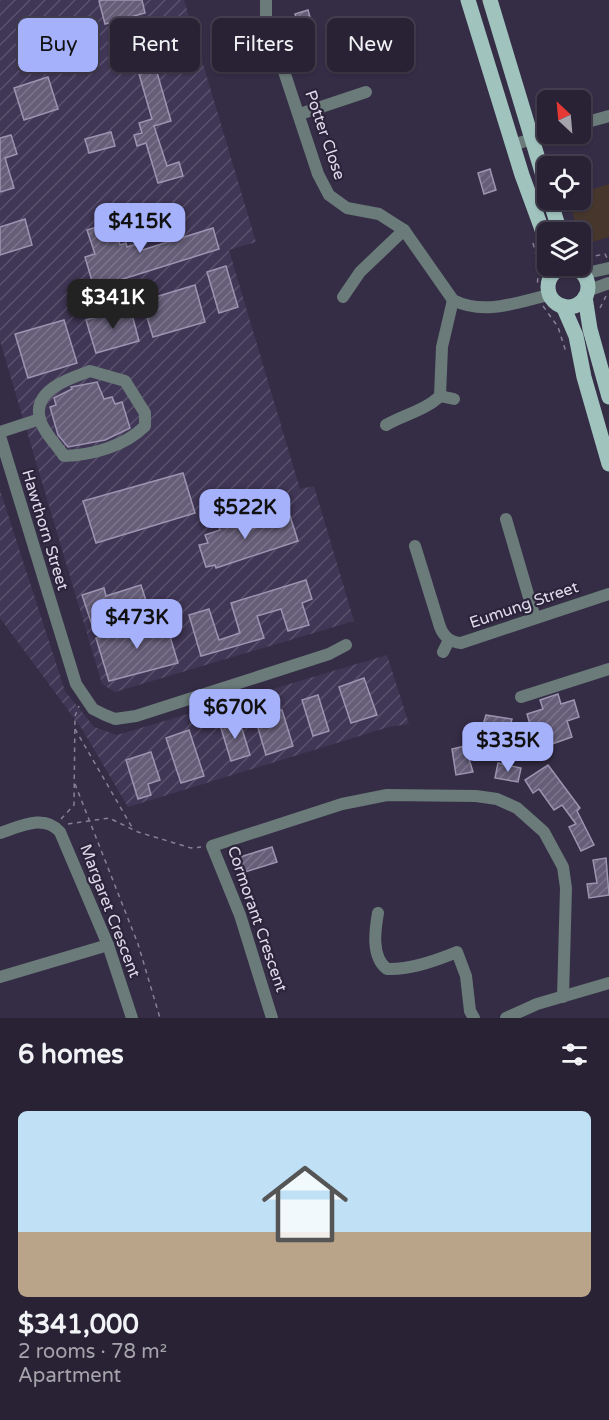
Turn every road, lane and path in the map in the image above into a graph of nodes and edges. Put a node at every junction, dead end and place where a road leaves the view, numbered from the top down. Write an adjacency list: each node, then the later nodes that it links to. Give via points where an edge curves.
1 (266, 0): 5 (street, Potter Close, via 266,17)
2 (468, 0): 10 (main road)
3 (490, 0): 9 (main road)
4 (366, 92): 5 (street)
5 (300, 114): 13 (street, Potter Close, via 318,174 329,195 347,208 379,214)
6 (609, 116): 7 (street)
7 (591, 121)
8 (537, 137): 9 (street)
9 (531, 139): 10 (street); 11 (main road)
10 (512, 145): 12 (main road)
11 (537, 158)
12 (539, 222)
13 (404, 230): 22 (street, via 360,272); 23 (street, Potter Close)
14 (591, 257): 15 (path, via 605,254)
15 (608, 264): 16 (street)
16 (591, 267)
17 (550, 276): 21 (main road)
18 (580, 276): 20 (main road)
19 (609, 283): 20 (street)
20 (586, 294): 24 (main road, via 575,305); 26 (main road, via 590,329)
21 (549, 295): 23 (street, via 478,309); 24 (main road)
22 (343, 297)
23 (453, 300): 25 (street, via 442,347)
24 (563, 306): 31 (main road, via 576,336)
25 (440, 396): 27 (street); 29 (street)
26 (609, 397)
27 (454, 399)
28 (40, 419): 28 (street, via 64,456 111,446 134,437 145,426 145,413 125,381 90,371 51,389 41,402); 30 (street)
29 (386, 425)
30 (0, 434): 40 (street, Hawthorn Street, via 70,671)
31 (609, 464)
32 (506, 519): 35 (street)
33 (415, 546): 36 (street, via 440,627)
34 (609, 594): 35 (street, Eumung Street)
35 (535, 618): 36 (street, Eumung Street, via 461,643)
36 (449, 640): 38 (street)
37 (346, 645): 40 (street, Hawthorn Street, via 329,654 135,716 115,719 93,709)
38 (443, 652)
39 (609, 669): 41 (street)
40 (84, 697): 42 (path, via 75,716)
41 (521, 697)
42 (75, 728): 43 (path); 46 (path)
43 (75, 784): 44 (path); 45 (path, via 74,805)
44 (87, 821): 45 (path); 46 (path, via 109,818); 55 (path, via 138,944)
45 (52, 825): 47 (street, via 35,822); 50 (street, Margaret Crescent, via 65,840)
46 (134, 830): 48 (path, via 191,848)
47 (0, 832)
48 (212, 846): 53 (street, Cormorant Crescent, via 342,804 387,795 476,796 517,807 544,832 563,867); 56 (street, Cormorant Crescent, via 240,915)
49 (378, 913): 57 (street, via 375,934 382,965 387,969 401,968 457,952)
50 (108, 945): 51 (street); 54 (street, Margaret Crescent)
51 (0, 977)
52 (609, 983): 53 (street)
53 (563, 997): 58 (street, via 519,1010)
54 (132, 1018)
55 (160, 1018)
56 (272, 1018)
57 (474, 1018)
58 (506, 1018)

